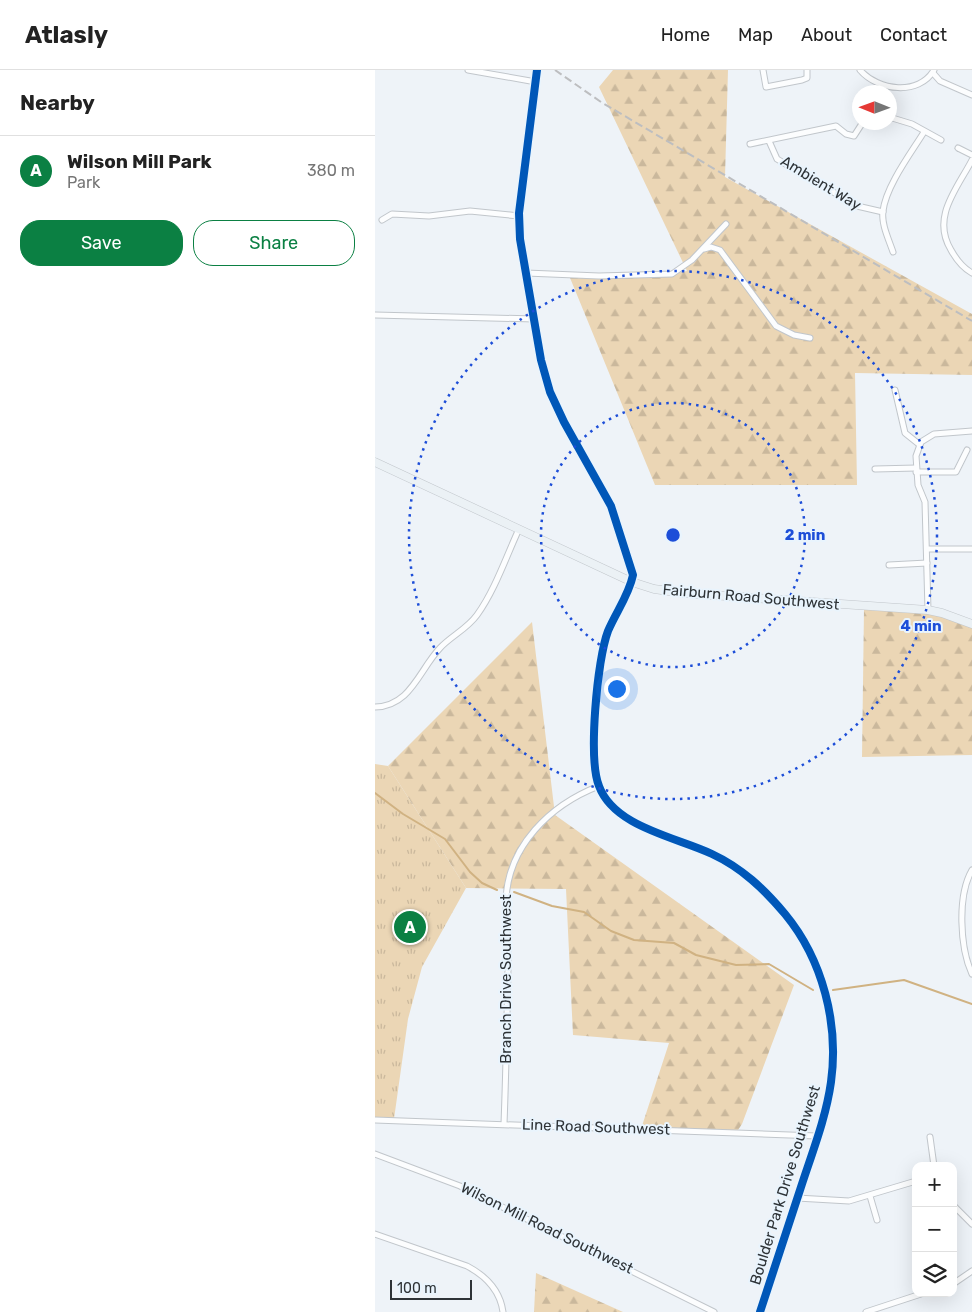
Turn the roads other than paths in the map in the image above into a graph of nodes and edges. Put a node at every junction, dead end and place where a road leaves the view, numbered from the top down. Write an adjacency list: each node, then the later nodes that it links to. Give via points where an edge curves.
1 (468, 70): 7 (street)
2 (537, 70): 7 (street)
3 (763, 70): 4 (street, via 766,87 807,78)
4 (807, 70)
5 (860, 70): 6 (street, via 877,82 902,88 920,83)
6 (934, 72): 8 (street, via 942,82)
7 (535, 82): 19 (street)
8 (972, 95)
9 (897, 119): 11 (street)
10 (858, 130): 13 (street, Ambient Way, via 855,136 845,134 836,126)
11 (924, 132): 12 (street); 18 (street, Ambient Way, via 893,185)
12 (941, 140)
13 (769, 141): 14 (street, Ambient Way); 18 (street, Ambient Way, via 777,159 857,206)
14 (750, 144)
15 (958, 148): 16 (street)
16 (972, 155)
17 (972, 160): 25 (street, via 943,216 946,242 955,257)
18 (883, 212): 23 (street, Ambient Way)
19 (519, 216): 20 (street, via 470,211 429,216 392,214); 24 (street)
20 (383, 220)
21 (726, 224): 22 (street)
22 (701, 251): 24 (street, via 679,270 664,276); 28 (street, via 711,246 720,250 777,326 794,335)
23 (893, 252)
24 (526, 273): 27 (street)
25 (972, 273)
26 (375, 315): 27 (street)
27 (533, 319): 41 (street, via 550,392 611,506 632,568)
28 (810, 338)
29 (895, 390): 31 (street, via 905,433)
30 (972, 431): 31 (street, via 934,434)
31 (920, 445): 35 (street)
32 (967, 450): 35 (street, via 956,472)
33 (375, 462): 36 (street, Fairburn Road Southwest)
34 (875, 469): 35 (street)
35 (916, 470): 37 (street, via 925,502)
36 (519, 529): 41 (street, Fairburn Road Southwest); 44 (street, via 476,616 440,648 413,688 394,702)
37 (927, 548): 38 (street); 39 (street)
38 (972, 549)
39 (927, 564): 40 (street); 42 (street)
40 (889, 565)
41 (632, 582): 42 (street, Fairburn Road Southwest, via 683,593); 45 (street, Boulder Park Drive Southwest, via 609,630 599,664 594,763)
42 (928, 610): 43 (street, Fairburn Road Southwest)
43 (972, 624)
44 (375, 707)
45 (599, 786): 49 (street, Branch Drive Southwest, via 570,801 539,824 521,847 510,874 506,901 509,961); 50 (street, Boulder Park Drive Southwest, via 609,804 625,817 711,853 743,872 770,897 801,935 820,978 829,1008 832,1035 831,1084)
46 (972, 870): 47 (street, via 963,901 962,926)
47 (972, 974)
48 (375, 1120): 49 (street, Line Road Southwest)
49 (504, 1124): 50 (street, Line Road Southwest)
50 (817, 1136): 56 (street, Boulder Park Drive Southwest)
51 (930, 1136): 53 (street)
52 (375, 1154): 65 (street, Wilson Mill Road Southwest, via 460,1186)
53 (933, 1162)
54 (912, 1182): 55 (street)
55 (870, 1196): 56 (street, via 849,1201); 58 (street)
56 (797, 1198): 66 (street, Boulder Park Drive Southwest)
57 (955, 1207): 59 (street)
58 (877, 1220)
59 (972, 1224)
60 (375, 1234): 64 (street, via 480,1272 496,1290)
61 (972, 1271): 62 (street)
62 (957, 1281)
63 (912, 1297): 67 (street)
64 (503, 1312)
65 (714, 1312)
66 (761, 1312)
67 (866, 1312)

